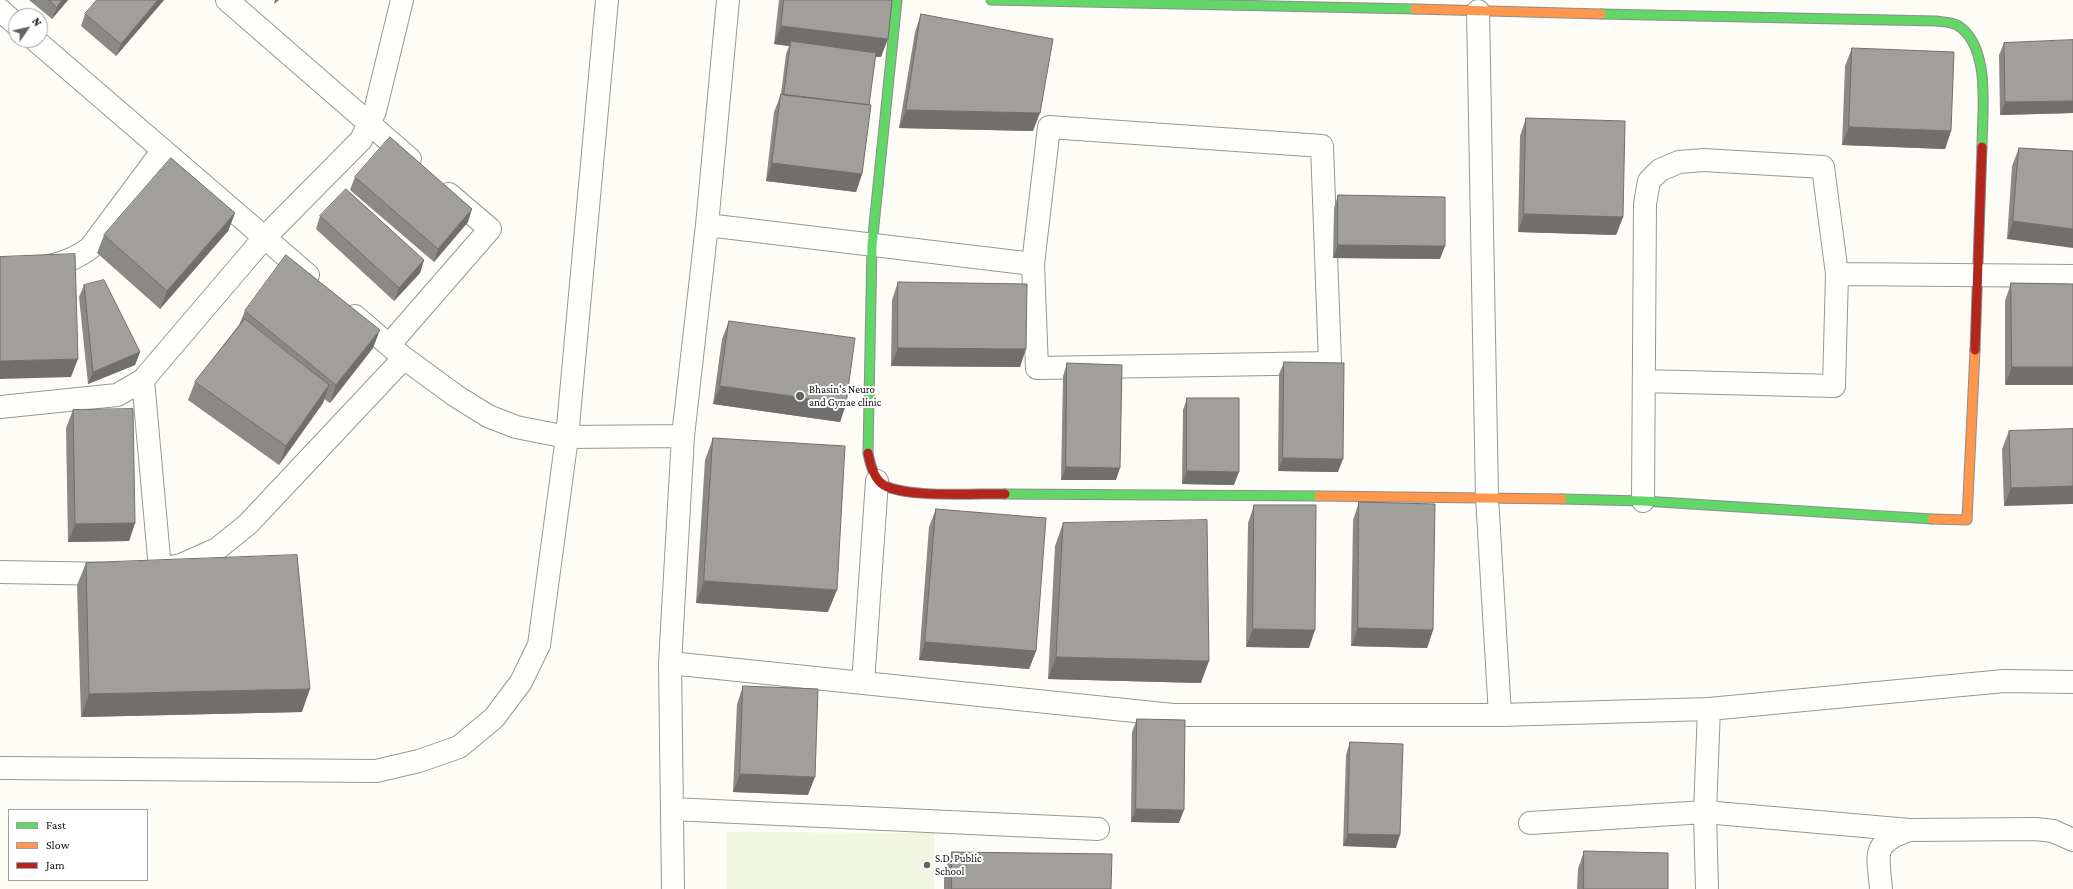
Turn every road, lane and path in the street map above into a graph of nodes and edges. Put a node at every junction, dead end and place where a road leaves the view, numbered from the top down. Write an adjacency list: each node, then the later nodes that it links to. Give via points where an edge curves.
1 (227, 0): 11 (street)
2 (402, 0): 11 (street, via 375,111)
3 (607, 0): 28 (street)
4 (728, 0): 13 (street)
5 (897, 0): 15 (street)
6 (991, 0): 8 (street)
7 (0, 10): 9 (street)
8 (1478, 11): 19 (street, via 1936,20 1957,25 1970,38 1978,56 1983,78); 30 (street)
9 (8, 17)
10 (44, 48): 12 (street)
11 (369, 123): 14 (street, via 361,140); 23 (street, via 490,229)
12 (163, 150): 14 (street); 17 (street, via 90,248 78,258 52,266)
13 (707, 225): 15 (street); 27 (street)
14 (264, 238): 21 (street); 24 (street)
15 (872, 245): 16 (street); 29 (street, via 868,454 870,467)
16 (1033, 264): 16 (street, via 1049,127 1322,146 1330,363 1036,368)
17 (0, 271)
18 (1837, 274): 19 (street); 25 (street, via 1834,386); 25 (street, via 1823,167 1703,160 1679,162 1660,170 1649,181 1646,204)
19 (1979, 275): 20 (street); 31 (street, via 1967,520 1906,519)
20 (2073, 276)
21 (324, 289)
22 (341, 304): 23 (street)
23 (396, 352): 28 (street, via 488,416 516,427); 32 (street, via 248,524 217,549 181,565)
24 (143, 380): 26 (street, via 117,396); 32 (street)
25 (1644, 381): 31 (street)
26 (0, 407)
27 (683, 436): 28 (street); 34 (street)
28 (567, 437): 39 (street, via 539,645 521,682 494,718 459,747 419,761 376,771)
29 (877, 481): 30 (street, via 893,491 913,493); 36 (street)
30 (1487, 498): 31 (street); 38 (street)
31 (1643, 501)
32 (160, 569): 33 (street, via 134,574)
33 (0, 572)
34 (670, 663): 36 (street); 40 (street)
35 (2073, 682): 37 (street, via 2004,681)
36 (863, 683): 38 (street, via 1173,715)
37 (1709, 708): 38 (street); 41 (street)
38 (1500, 715)
39 (0, 768)
40 (672, 809): 43 (street); 46 (street)
41 (1705, 812): 42 (street); 44 (street); 47 (street)
42 (1530, 823)
43 (1098, 829)
44 (1909, 830): 45 (street, via 2036,829 2053,831); 48 (street, via 1884,842 1878,854)
45 (2073, 840)
46 (673, 889)
47 (1707, 889)
48 (1881, 889)

